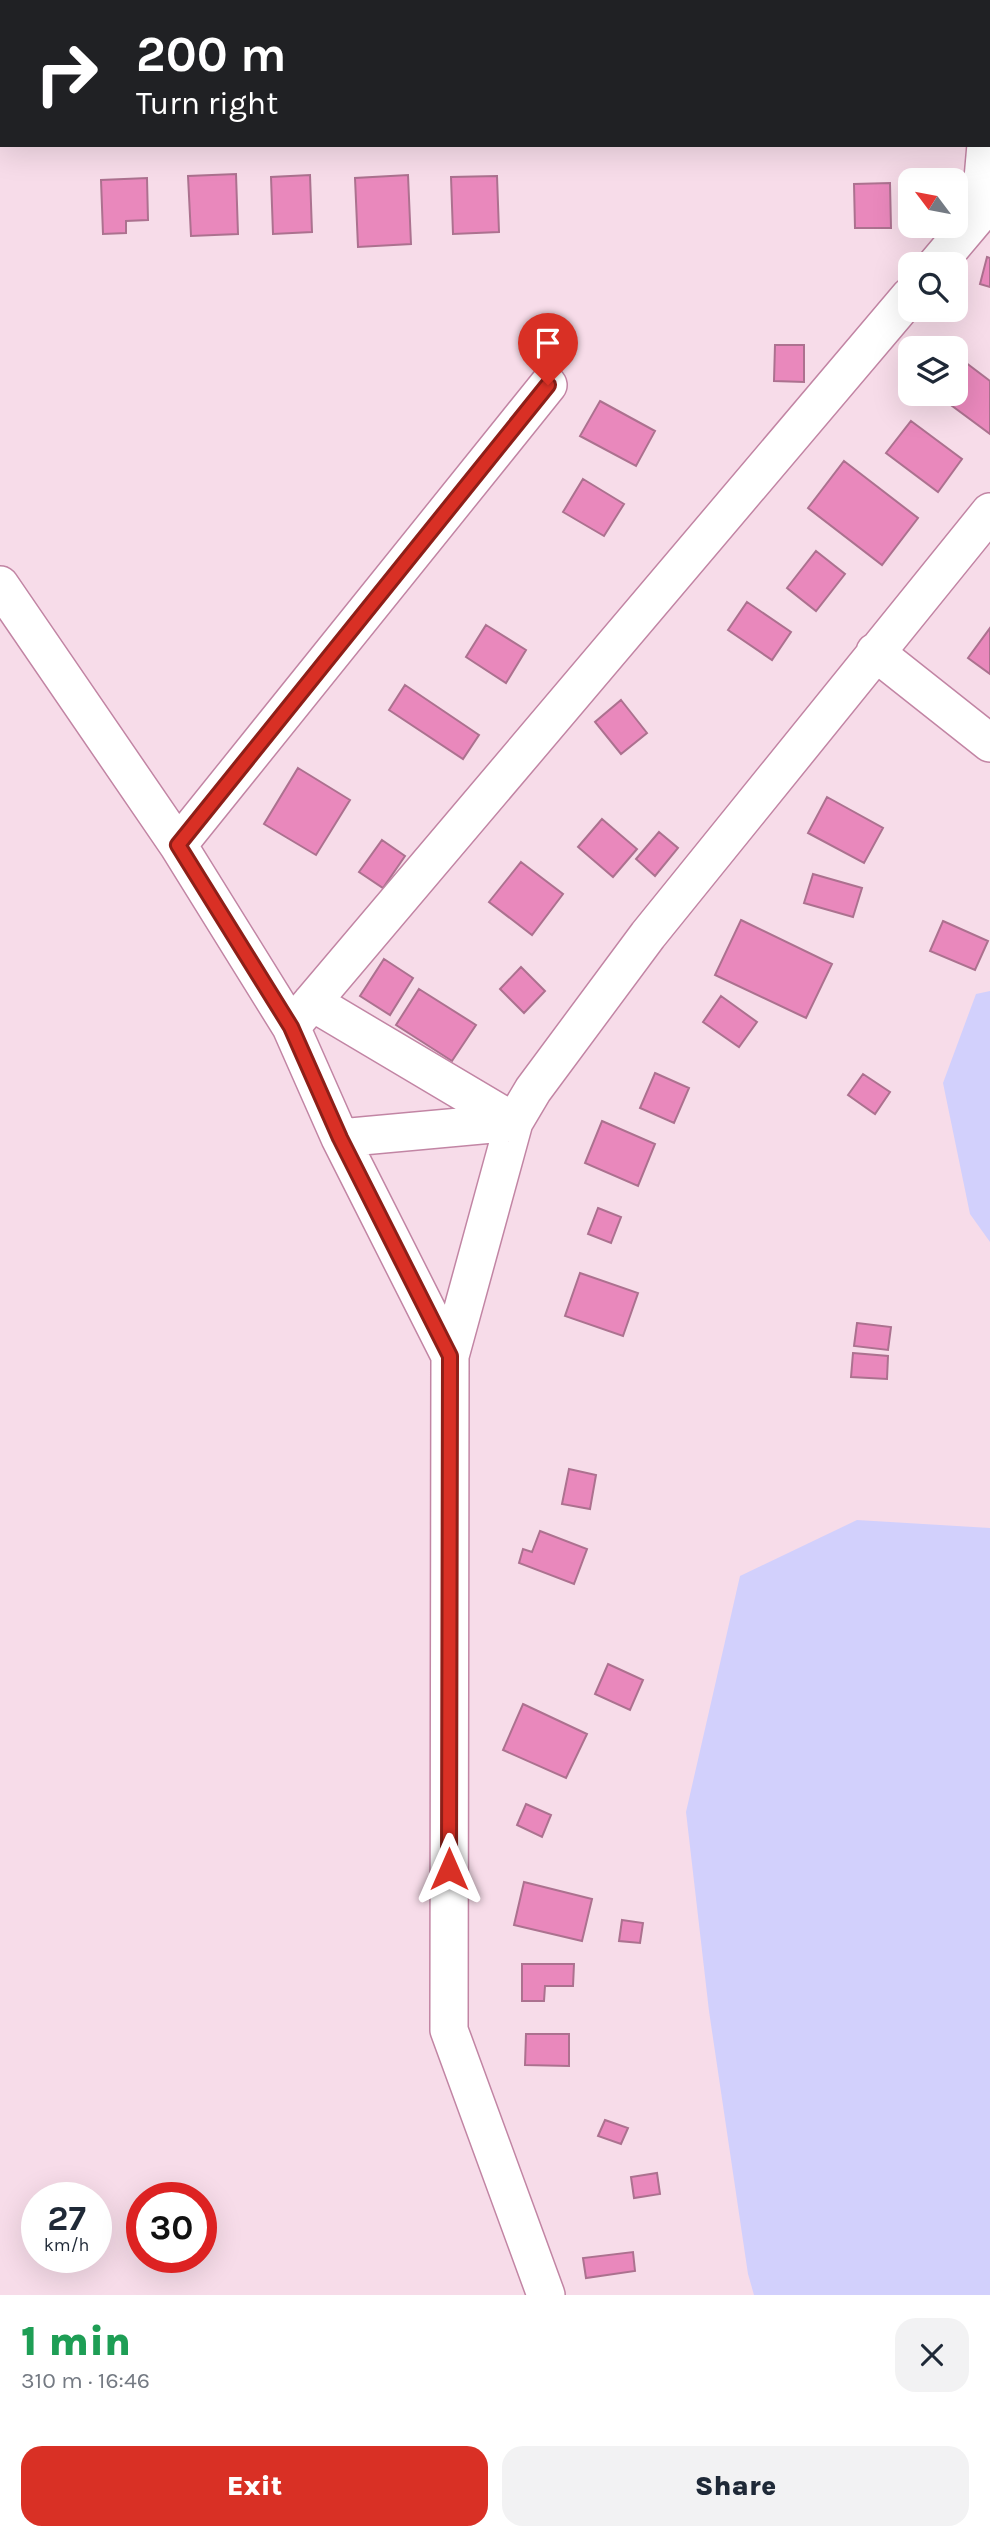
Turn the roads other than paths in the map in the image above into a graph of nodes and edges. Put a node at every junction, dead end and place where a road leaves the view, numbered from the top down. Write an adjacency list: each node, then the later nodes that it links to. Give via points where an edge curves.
1 (986, 147): 2 (street, via 980,213)
2 (947, 252)
3 (898, 310): 10 (street)
4 (548, 385): 9 (street)
5 (990, 512): 7 (street)
6 (0, 585): 9 (street)
7 (875, 652): 8 (street); 11 (street, via 648,934)
8 (990, 743)
9 (178, 845): 10 (street)
10 (301, 1014): 11 (street); 12 (street)
11 (514, 1122): 12 (street); 13 (street)
12 (340, 1138): 13 (street)
13 (450, 1356): 14 (street, via 449,2030)
14 (546, 2295)

